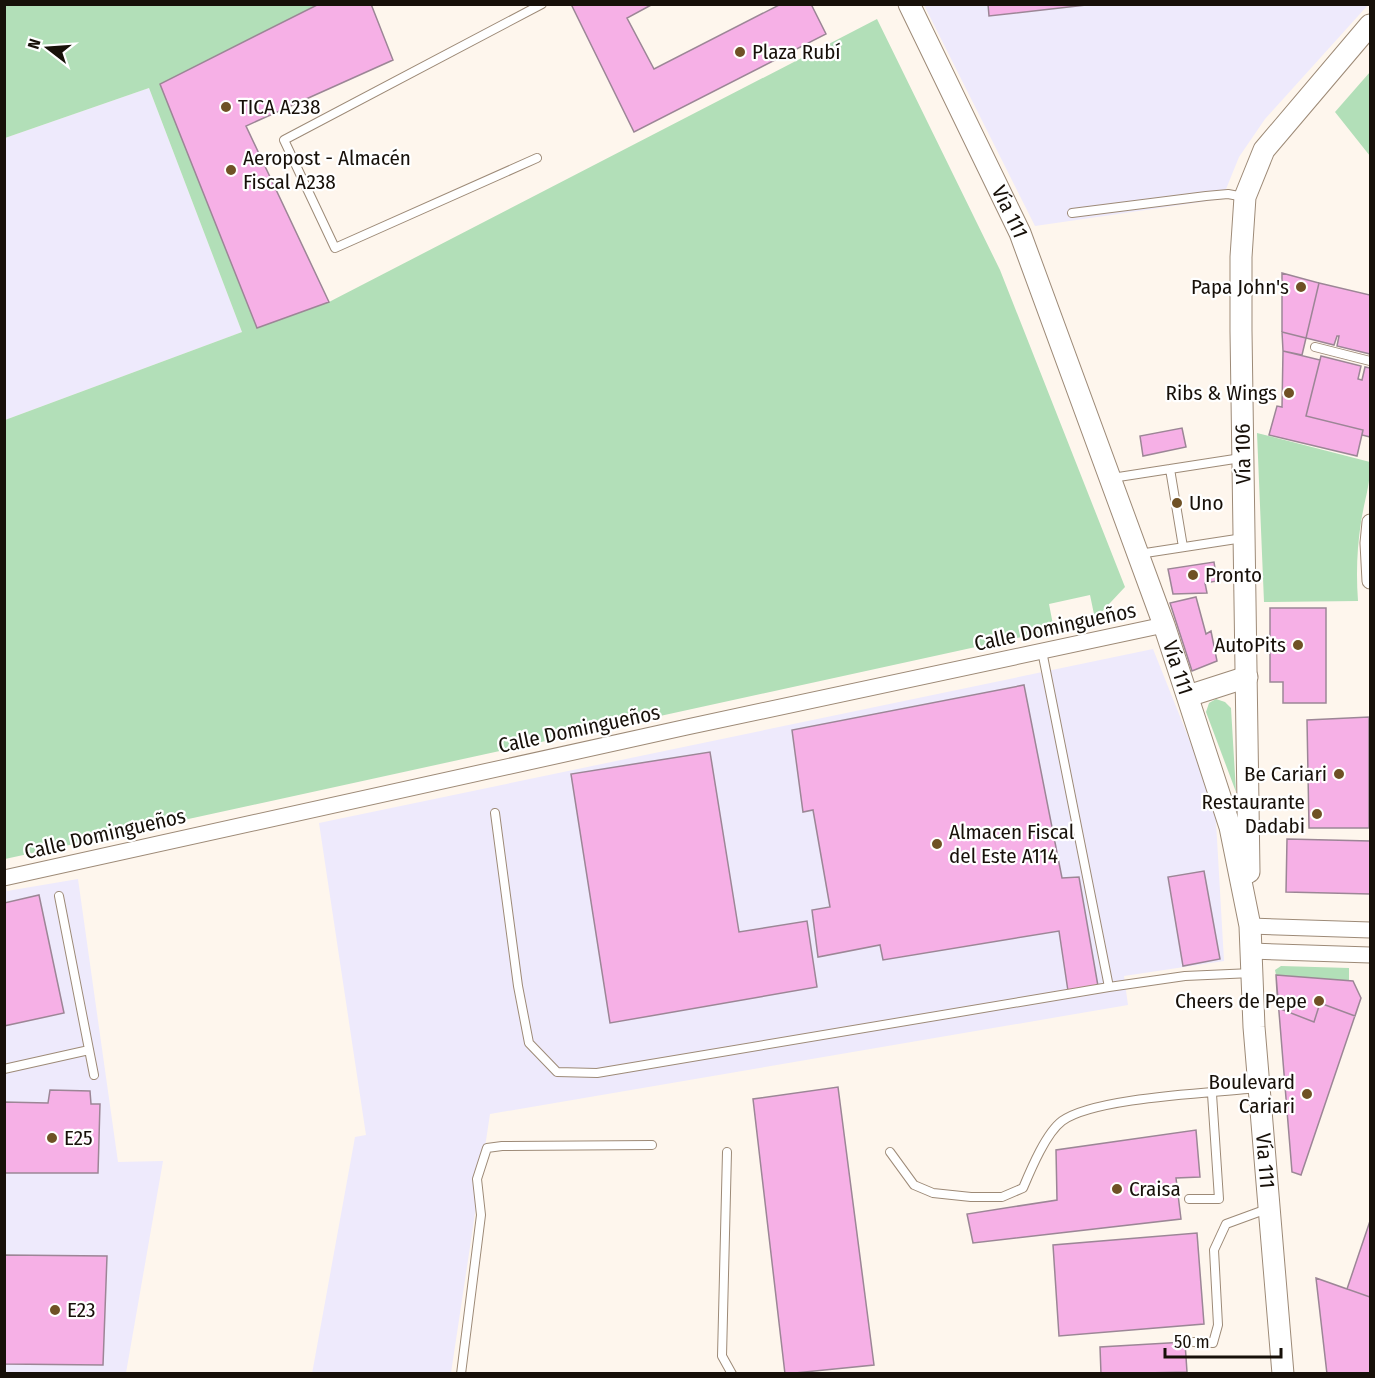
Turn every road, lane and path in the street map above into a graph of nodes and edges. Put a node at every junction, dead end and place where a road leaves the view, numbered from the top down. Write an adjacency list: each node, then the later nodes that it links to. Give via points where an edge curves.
1 (542, 4): 4 (lane, via 284,140 335,248)
2 (909, 4): 11 (main road, Vía 111, via 1020,233)
3 (1371, 25): 5 (main road, Vía 106, via 1264,150)
4 (537, 158)
5 (1245, 197): 6 (lane, via 1206,195); 9 (main road, Vía 106, via 1241,257)
6 (1072, 213)
7 (1315, 347): 8 (lane)
8 (1371, 361)
9 (1243, 457): 10 (lane); 13 (main road, Vía 106)
10 (1170, 469): 11 (lane); 14 (lane)
11 (1112, 478): 15 (main road, Vía 111)
12 (1371, 522): 16 (street)
13 (1244, 538): 14 (lane); 19 (main road, Vía 106)
14 (1183, 547): 15 (lane)
15 (1139, 554): 17 (main road, Vía 111)
16 (1371, 581)
17 (1164, 625): 18 (street, Calle Domingueños); 20 (main road, Vía 111)
18 (1042, 651): 22 (street, Calle Domingueños); 29 (lane)
19 (1247, 678): 20 (main road); 24 (main road, Vía 106)
20 (1188, 696): 24 (main road, Vía 111, via 1230,827)
21 (495, 813): 29 (lane, via 529,1043 557,1072 597,1073)
22 (4, 878)
23 (59, 896): 30 (lane)
24 (1250, 926): 25 (street); 26 (main road, Vía 111)
25 (1371, 930)
26 (1251, 951): 27 (street); 28 (main road, Vía 111)
27 (1371, 955)
28 (1252, 974): 29 (lane, via 1185,976); 33 (main road, Vía 111)
29 (1109, 987)
30 (88, 1050): 31 (lane); 32 (lane)
31 (4, 1069)
32 (94, 1076)
33 (1260, 1088): 34 (lane); 39 (main road, Vía 111)
34 (1212, 1094): 37 (lane, via 1123,1101 1062,1121 1042,1148 1023,1188 1002,1197 933,1193 914,1185); 38 (lane, via 1219,1198)
35 (652, 1145): 41 (lane, via 487,1148 477,1179 481,1215)
36 (727, 1152): 42 (lane, via 722,1356)
37 (890, 1152)
38 (1189, 1199)
39 (1269, 1209): 40 (lane, via 1226,1224 1214,1250 1218,1325 1212,1343); 43 (main road, Vía 111)
40 (1194, 1342)
41 (461, 1374)
42 (732, 1374)
43 (1283, 1374)

